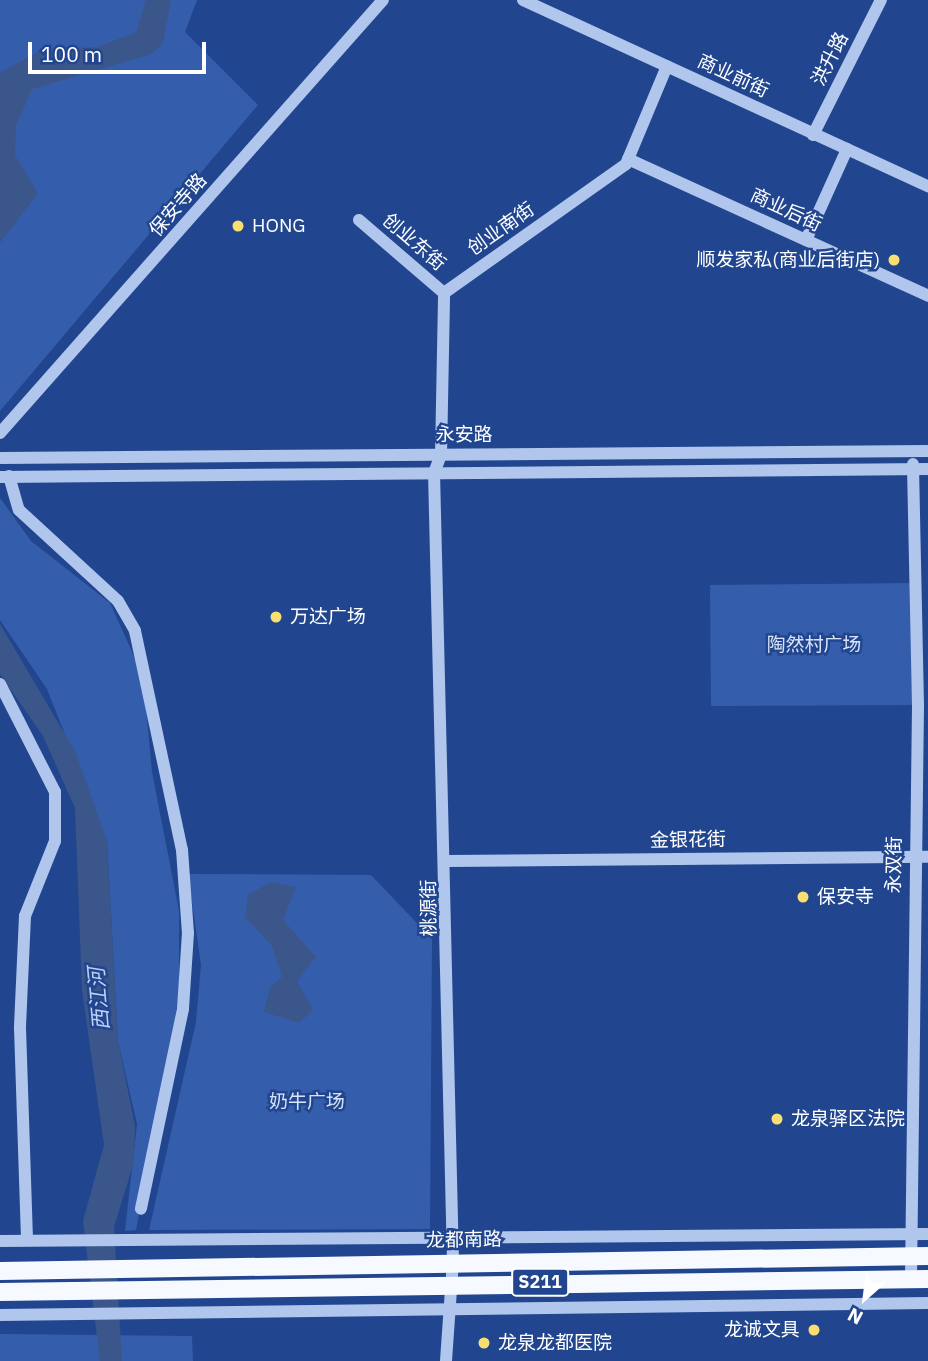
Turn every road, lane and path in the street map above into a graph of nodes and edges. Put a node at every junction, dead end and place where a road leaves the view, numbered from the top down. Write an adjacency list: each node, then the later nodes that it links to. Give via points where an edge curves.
1 (383, 0): 14 (street, 保安寺路)
2 (523, 0): 4 (street, 商业前街)
3 (881, 0): 5 (street, 洪升路)
4 (667, 66): 5 (street, 商业前街); 7 (street)
5 (813, 135): 6 (street, 商业前街)
6 (847, 149): 9 (street, 商业前街); 11 (street)
7 (628, 159): 11 (street, 商业后街); 12 (street, 创业南街)
8 (928, 171): 9 (street)
9 (925, 185)
10 (359, 220): 12 (street, 创业东街)
11 (806, 240): 13 (street, 商业后街)
12 (444, 293): 17 (street)
13 (928, 296)
14 (0, 433)
15 (928, 451): 16 (street, 永安路)
16 (912, 452): 17 (street, 永安路); 19 (street, 永双街)
17 (442, 455): 18 (street, 永安路); 21 (street, 桃源街)
18 (0, 458)
19 (913, 469): 20 (street); 21 (street); 24 (street, 永双街, via 918,705)
20 (928, 469)
21 (434, 473): 22 (street); 26 (street, 桃源街)
22 (5, 477): 27 (street, via 19,510 118,601 135,631 182,850 188,933 183,1009)
23 (0, 684): 31 (street, via 55,792 55,841 25,916 20,1028)
24 (913, 857): 25 (street, 金银花街); 26 (street, 金银花街); 28 (street, 永双街)
25 (928, 857)
26 (447, 861): 30 (street, 桃源街)
27 (141, 1209)
28 (913, 1234): 29 (street); 30 (street); 33 (street, 永双街)
29 (928, 1234)
30 (453, 1238): 31 (street); 34 (street, 桃源街)
31 (27, 1240): 32 (street)
32 (0, 1241)
33 (921, 1256): 34 (main road, 龙都南路 / S211); 36 (street, 永双街)
34 (453, 1261): 35 (main road, 龙都南路 / S211); 37 (street, 桃源街)
35 (0, 1271)
36 (920, 1279): 37 (main road, S211)
37 (448, 1283): 38 (main road, S211); 40 (street, 桃源街)
38 (0, 1292)
39 (928, 1303): 40 (street)
40 (447, 1312): 41 (street); 42 (street, 桃源街)
41 (0, 1315)
42 (446, 1361)

